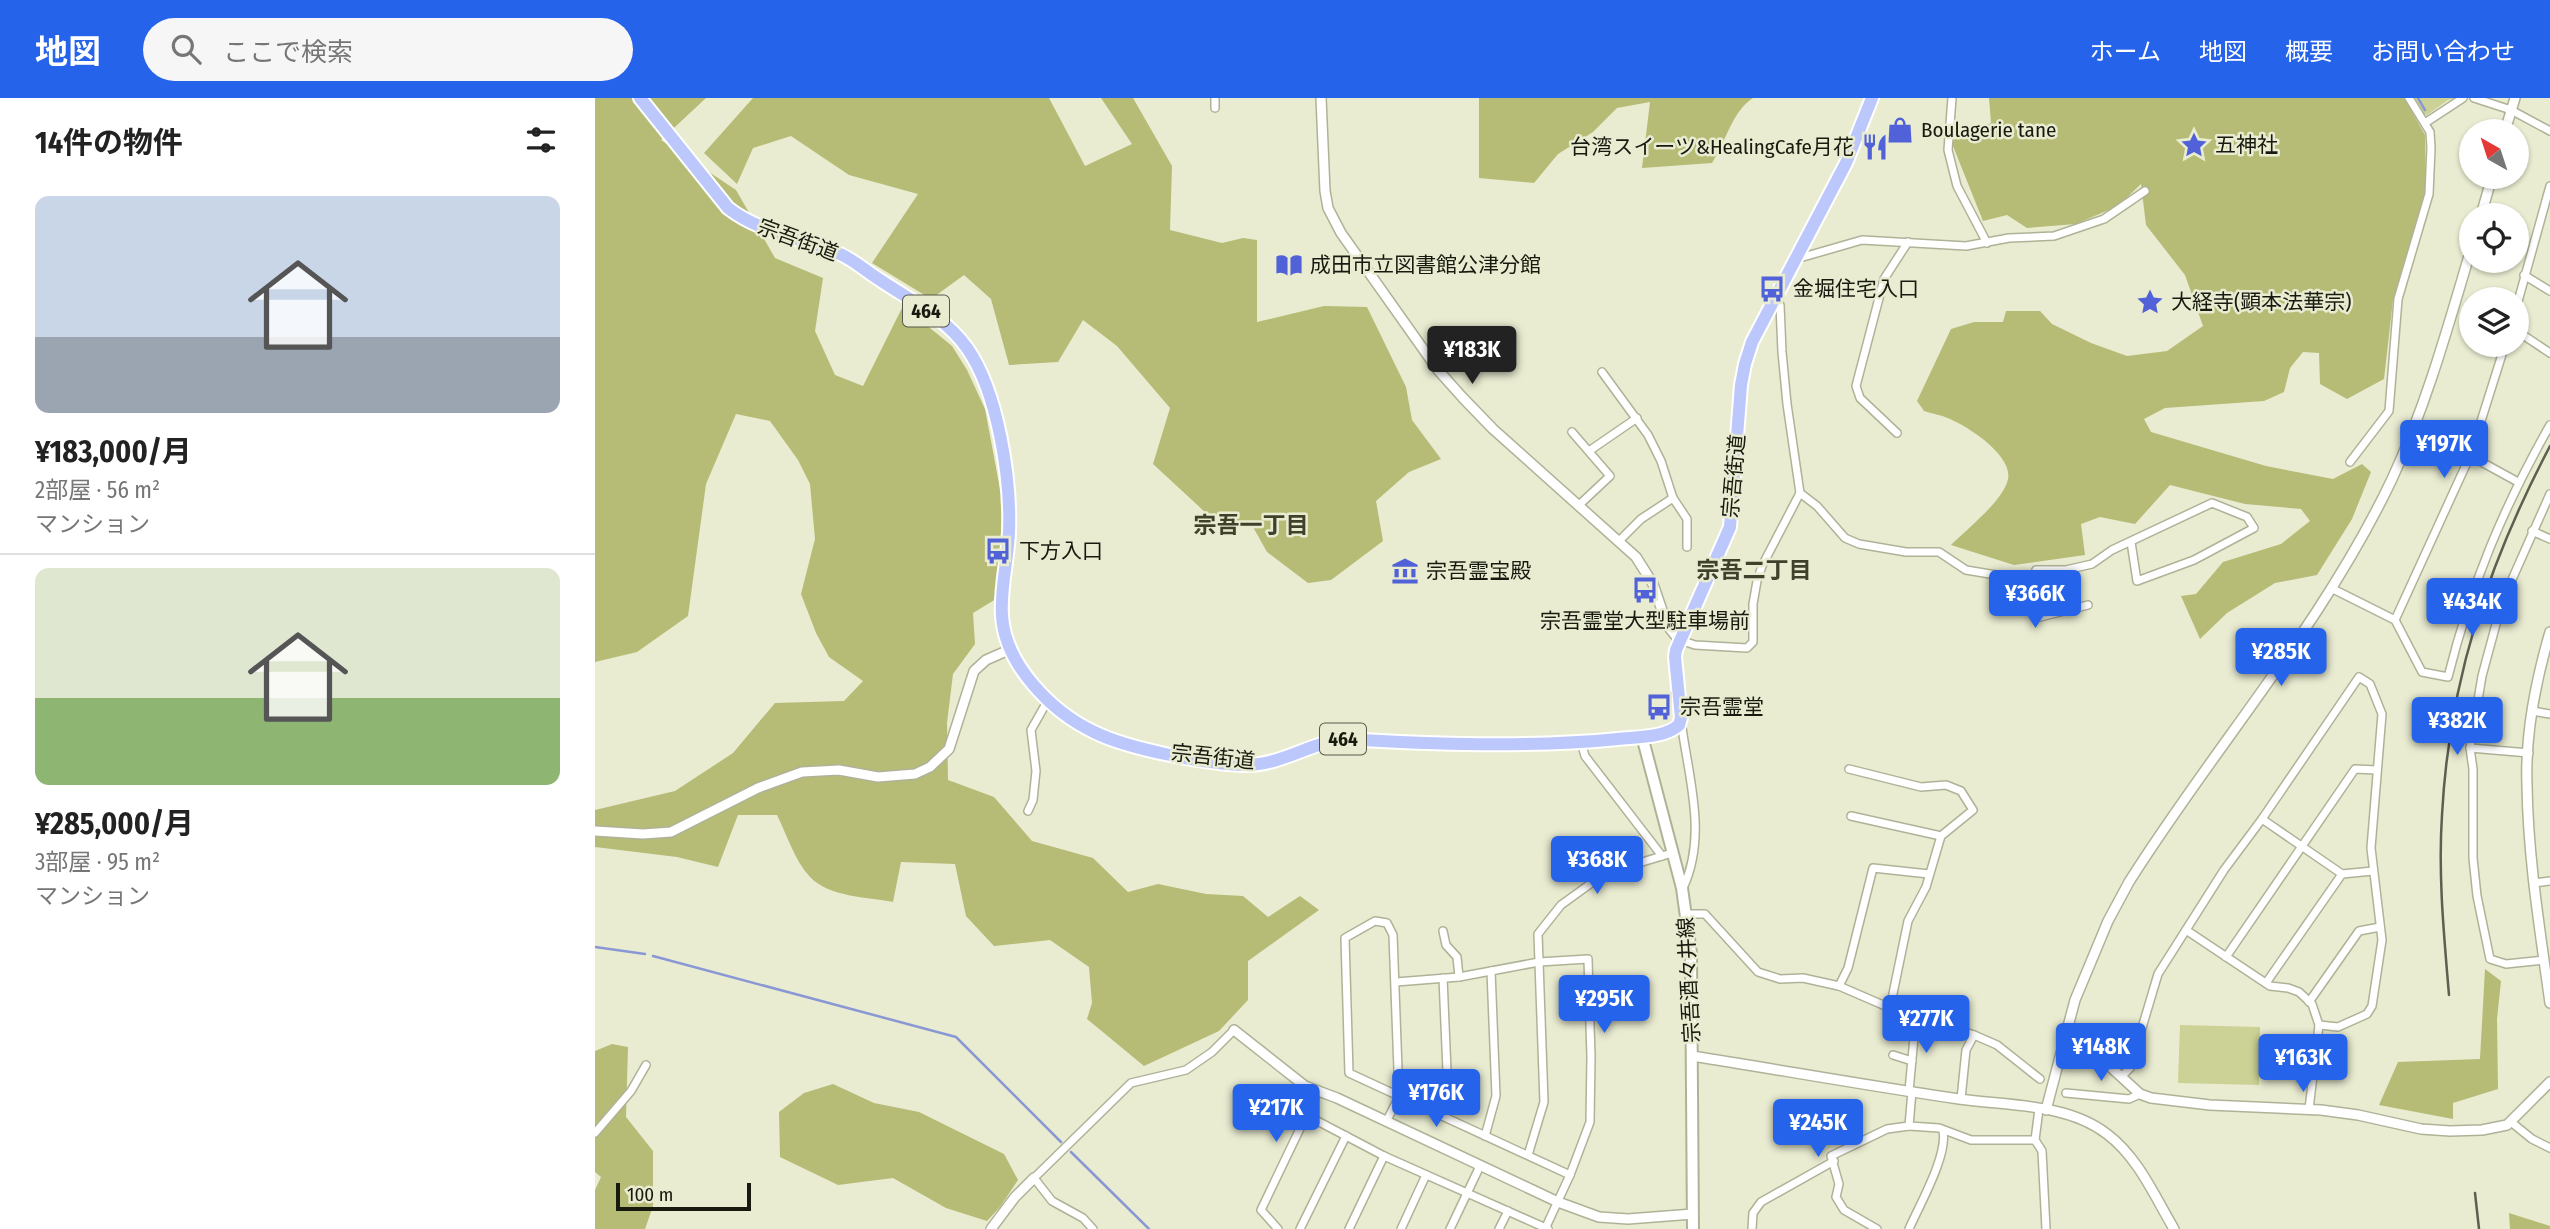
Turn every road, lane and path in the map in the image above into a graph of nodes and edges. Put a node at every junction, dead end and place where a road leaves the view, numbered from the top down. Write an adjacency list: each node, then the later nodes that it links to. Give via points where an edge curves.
1 (640, 98): 53 (highway, 宗吾街道 / 464, via 728,208 742,219 842,255 938,318 967,347 986,385 1008,481 1009,533 1002,604)
2 (1215, 98): 10 (street)
3 (1321, 98): 41 (street, via 1325,191 1341,233 1438,370 1493,429)
4 (1872, 98): 19 (highway, 宗吾街道, via 1846,163)
5 (1952, 98): 18 (street, via 1948,150 1957,186)
6 (2409, 98): 13 (street)
7 (2463, 98): 13 (street)
8 (2474, 98): 11 (street)
9 (2515, 98): 11 (street)
10 (1215, 108)
11 (2511, 110): 12 (street); 14 (street)
12 (2508, 119)
13 (2425, 123): 36 (street, via 2431,140 2430,194 2398,299 2389,407)
14 (2550, 131)
15 (2145, 191): 18 (street, via 2105,219 2054,236)
16 (2549, 191): 21 (street)
17 (1908, 242): 18 (street); 19 (street, via 1862,240); 33 (street, via 1884,279 1856,386 1860,398)
18 (1987, 243)
19 (1795, 259): 24 (highway, 宗吾街道)
20 (2464, 273): 30 (street)
21 (2524, 275): 22 (street); 23 (street)
22 (2521, 287)
23 (2550, 291)
24 (1775, 300): 38 (street, via 1780,305 1784,378); 52 (highway, 宗吾街道, via 1745,364 1730,527)
25 (2529, 339): 26 (street)
26 (2550, 353)
27 (2501, 357): 35 (street)
28 (1602, 372): 29 (street)
29 (1637, 418): 34 (street); 40 (street, via 1661,461)
30 (2414, 425): 35 (street); 48 (street, via 2392,480)
31 (2550, 425): 37 (street)
32 (1572, 432): 34 (street)
33 (1897, 433)
34 (1589, 451): 41 (street, via 1610,476)
35 (2470, 456): 37 (street); 50 (street)
36 (2350, 462)
37 (2518, 482): 50 (street, via 2462,620 2448,677 2422,672)
38 (1800, 493): 47 (street, via 1845,538 1859,544 1940,552 1966,570); 52 (street, via 1757,580 1753,642 1747,648)
39 (2550, 495): 42 (street)
40 (1673, 498): 44 (street, via 1641,519); 46 (street, via 1688,519)
41 (1579, 505): 44 (street)
42 (2532, 531): 43 (street); 60 (street, via 2502,602 2481,676)
43 (2550, 539)
44 (1619, 541): 52 (street, via 1647,573 1667,625)
45 (2131, 542): 45 (street, via 2212,503 2247,517 2254,528 2194,560 2137,581); 47 (street, via 2092,564 2036,570)
46 (1688, 547)
47 (2032, 581): 49 (street, via 2030,608 2040,617)
48 (2331, 589): 50 (street); 97 (street, via 2129,882 2090,959)
49 (2088, 606)
50 (2395, 620)
51 (2550, 632): 55 (street)
52 (1679, 640): 57 (highway, 宗吾街道, via 1675,657)
53 (1010, 649): 54 (highway, 宗吾街道 / 464); 67 (street, via 974,671 949,749 930,768 878,777 839,770 802,772 758,788 671,832)
54 (1048, 700): 59 (highway, 宗吾街道 / 464, via 1092,732 1114,741 1243,765 1277,761 1340,739 1497,746); 64 (street, via 1031,730 1036,771)
55 (2532, 711): 56 (street); 61 (street)
56 (2550, 714)
57 (1681, 718): 58 (highway, 宗吾街道 / 464, via 1674,730); 76 (street, via 1696,819 1694,855)
58 (1641, 736): 59 (highway, 宗吾街道 / 464); 70 (main road, 宗吾酒々井線)
59 (1581, 743): 70 (street, via 1585,756)
60 (2470, 748): 61 (street); 82 (street, via 2473,858 2490,960 2506,964)
61 (2529, 753): 75 (street, via 2526,782)
62 (1849, 769): 68 (street, via 1921,787 1946,785 1961,791 1973,810)
63 (2377, 770): 66 (street, via 2382,714 2370,684 2359,677); 69 (street, via 2355,769); 71 (street, via 2371,848)
64 (1028, 811)
65 (1851, 816): 68 (street)
66 (2262, 819): 69 (street); 79 (street)
67 (595, 831)
68 (1941, 836): 72 (street)
69 (2302, 846): 73 (street); 81 (street)
70 (1667, 854): 76 (main road, 宗吾酒々井線); 83 (street, via 1590,884 1561,905 1538,934)
71 (2374, 870): 73 (street); 78 (street)
72 (1929, 874): 89 (street, via 1873,868 1848,968); 92 (street, via 1908,921)
73 (2342, 874): 88 (street)
74 (2550, 881): 75 (street)
75 (2534, 883): 82 (street)
76 (1682, 888): 77 (main road, 宗吾酒々井線)
77 (1686, 914): 89 (street, via 1705,914 1758,972); 99 (main road, 宗吾酒々井線)
78 (2380, 927): 90 (street, via 2359,931); 94 (street, via 2372,1006 2367,1014 2337,1027)
79 (2186, 930): 81 (street); 102 (street, via 2153,984 2130,1068)
80 (1443, 931): 85 (street, via 1446,945 1457,957)
81 (2226, 957): 88 (street)
82 (2544, 960): 91 (street)
83 (1539, 962): 84 (street); 124 (street, via 1544,1102); 129 (street, via 1588,959 1590,1122)
84 (1491, 971): 85 (street); 121 (street, via 1496,1096)
85 (1459, 977): 86 (street)
86 (1443, 978): 87 (street); 114 (street, via 1448,1094)
87 (1396, 982): 109 (street); 109 (street, via 1393,935 1387,923 1375,921 1345,938 1349,1073)
88 (2266, 983): 90 (street, via 2299,992)
89 (1839, 986): 92 (street)
90 (2309, 1002): 94 (street)
91 (2550, 1003)
92 (1890, 1008): 93 (street)
93 (1916, 1016): 96 (street); 100 (street)
94 (2319, 1025): 112 (street)
95 (1234, 1030): 105 (street, via 1305,1086); 130 (street, via 1186,1070 1131,1083)
96 (1974, 1035): 103 (street, via 1997,1045); 110 (street, via 1966,1050)
97 (2062, 1042): 102 (street, via 2103,1060); 111 (street)
98 (1893, 1055): 100 (street)
99 (1692, 1056): 106 (street); 134 (main road, 宗吾酒々井線)
100 (1912, 1061): 106 (street)
101 (646, 1065): 119 (street, via 631,1091)
102 (2121, 1077): 108 (street)
103 (2041, 1079)
104 (2550, 1082): 116 (street)
105 (1318, 1091): 113 (street); 115 (street)
106 (1911, 1091): 110 (street); 117 (street)
107 (2066, 1093): 108 (street, via 2129,1100)
108 (2140, 1094): 112 (street, via 2163,1101)
109 (1399, 1097): 114 (street); 115 (street)
110 (1961, 1099): 111 (street)
111 (2042, 1109): 122 (street); 149 (street, via 2084,1121 2119,1144)
112 (2309, 1109): 116 (street, via 2450,1131 2482,1130)
113 (1305, 1115): 120 (street); 137 (street, via 1261,1210)
114 (1439, 1115): 121 (street)
115 (1386, 1122): 127 (street)
116 (2511, 1122): 123 (street)
117 (1909, 1126): 118 (street); 126 (street, via 1887,1129 1831,1156)
118 (1943, 1131): 122 (street, via 1971,1140); 147 (street, via 1940,1163)
119 (595, 1133)
120 (1346, 1136): 125 (street); 138 (street)
121 (1485, 1136): 124 (street)
122 (2035, 1140): 148 (street, via 2042,1151)
123 (2550, 1148)
124 (1528, 1155): 129 (street)
125 (1384, 1156): 128 (street); 139 (street)
126 (1833, 1161): 145 (street, via 1761,1202 1753,1213); 146 (street, via 1839,1184 1836,1197 1844,1210)
127 (1480, 1166): 131 (street); 132 (street)
128 (1426, 1175): 131 (street); 140 (street)
129 (1570, 1175): 132 (street)
130 (1034, 1178): 135 (street); 136 (street, via 1052,1201)
131 (1467, 1193): 133 (street); 141 (street)
132 (1558, 1202): 134 (street, via 1599,1217); 143 (street)
133 (1507, 1211): 142 (street); 143 (street)
134 (1693, 1214): 144 (main road, 宗吾酒々井線)
135 (991, 1229)
136 (1093, 1229)
137 (1278, 1229)
138 (1300, 1229)
139 (1349, 1229)
140 (1401, 1229)
141 (1450, 1229)
142 (1499, 1229)
143 (1546, 1229)
144 (1693, 1229)
145 (1752, 1229)
146 (1877, 1229)
147 (1909, 1229)
148 (2046, 1229)
149 (2174, 1229)

